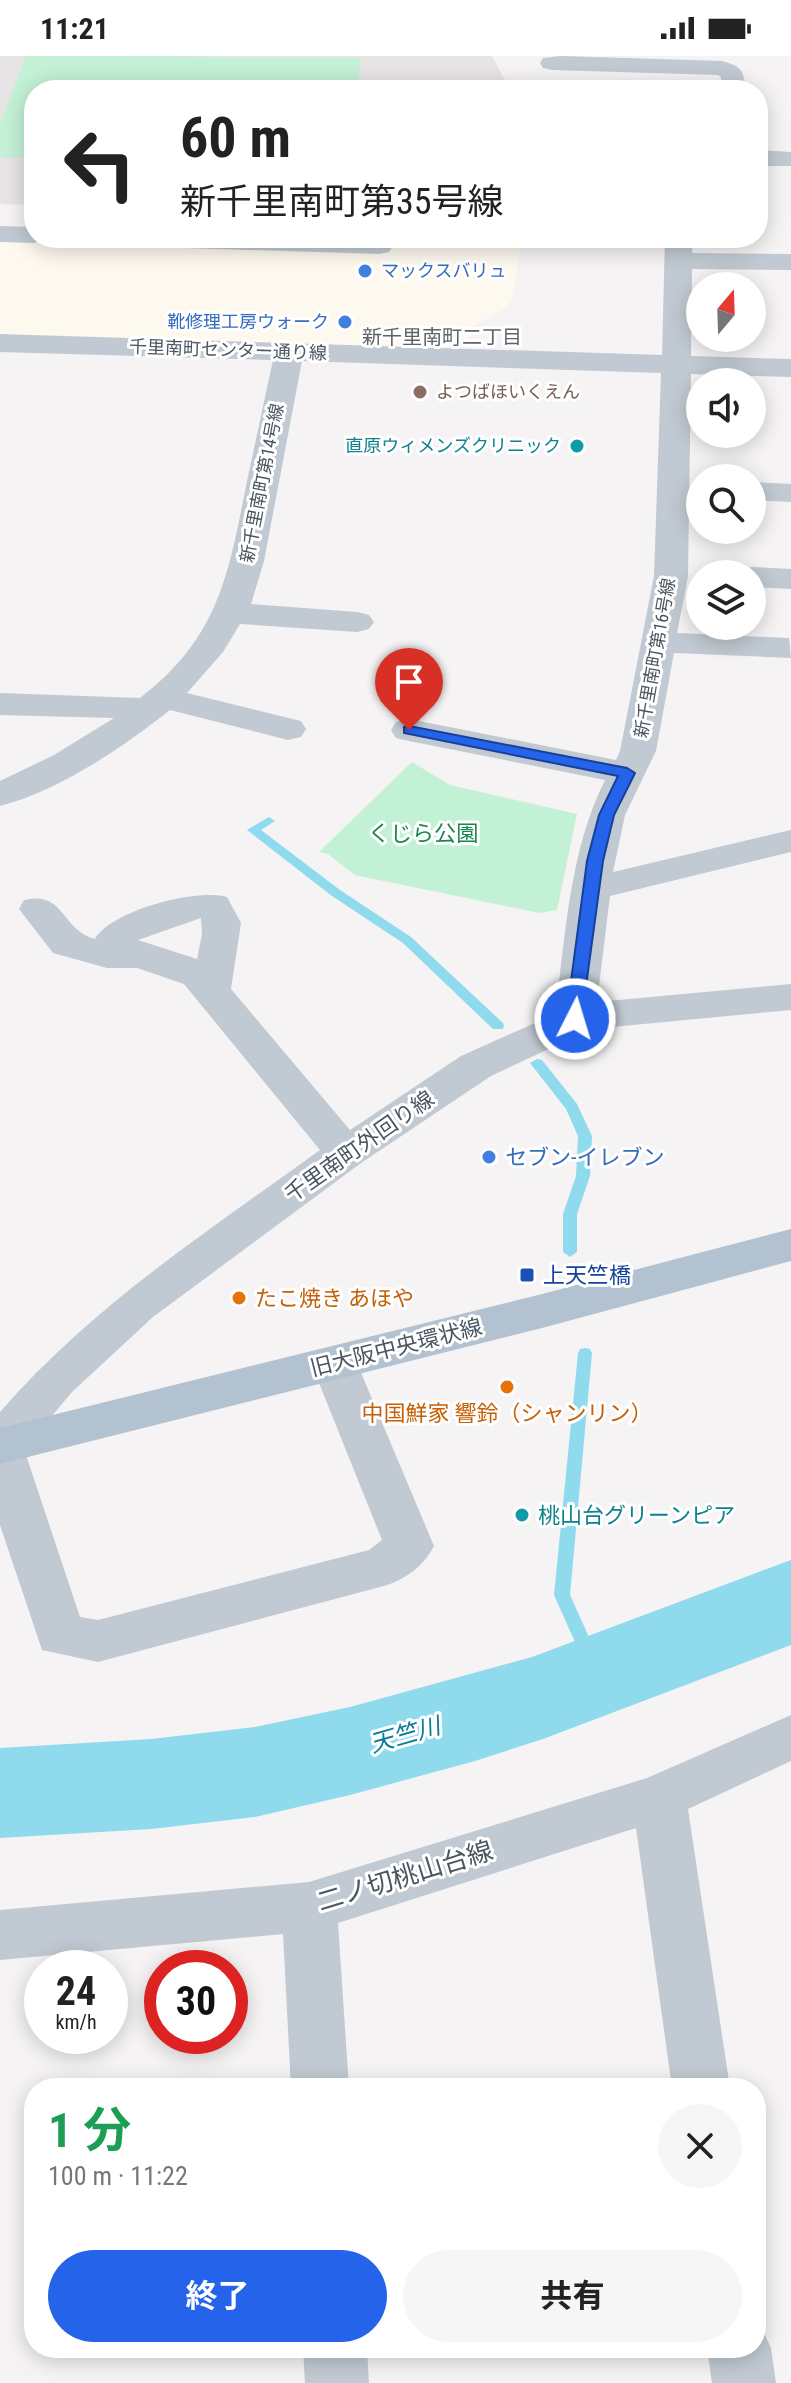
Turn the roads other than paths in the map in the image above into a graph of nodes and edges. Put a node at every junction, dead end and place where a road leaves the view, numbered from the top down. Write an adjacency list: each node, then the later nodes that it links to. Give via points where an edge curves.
1 (549, 60): 2 (street); 3 (street, via 722,68 733,73)
2 (558, 80)
3 (733, 80)
4 (768, 158): 5 (street)
5 (789, 159)
6 (783, 232): 10 (street)
7 (0, 234): 8 (street)
8 (24, 235)
9 (679, 250): 10 (street); 12 (street, 新千里南町第16号線)
10 (787, 262)
11 (0, 343): 13 (street, 千里南町センター通り線)
12 (683, 344): 13 (street, 千里南町センター通り線); 14 (street, 千里南町センター通り線); 15 (street, 新千里南町第16号線)
13 (289, 352): 21 (street, 新千里南町第14号線, via 242,584)
14 (791, 368)
15 (686, 488): 18 (street, 新千里南町第16号線)
16 (766, 492): 17 (street)
17 (791, 493)
18 (685, 576): 23 (street, 新千里南町第16号線)
19 (766, 578): 20 (street)
20 (791, 579)
21 (230, 613): 22 (street); 25 (street, 新千里南町第14号線, via 201,656)
22 (357, 622)
23 (658, 642): 24 (street); 29 (street, 新千里南町第16号線, via 638,751)
24 (789, 648)
25 (154, 703): 26 (street); 27 (street); 30 (street, 新千里南町第14号線, via 88,750)
26 (0, 704)
27 (288, 729)
28 (409, 730): 29 (street)
29 (627, 773): 32 (street, 新千里南町第16号線, via 603,824)
30 (0, 795)
31 (791, 841): 32 (street)
32 (590, 889): 37 (street, 新千里南町第16号線)
33 (38, 909): 34 (street, via 67,944)
34 (135, 956): 35 (street, via 187,969); 35 (street, via 113,941 117,934 189,907 213,905 223,929)
35 (211, 990): 38 (street)
36 (791, 997): 37 (street, 千里南町外回り線)
37 (575, 1019): 38 (street, 千里南町外回り線, via 469,1070)
38 (346, 1153): 41 (street, 千里南町外回り線, via 137,1305 55,1380)
39 (791, 1245): 40 (main road, 旧大阪中央環状線)
40 (334, 1363): 41 (main road, 旧大阪中央環状線); 41 (street, via 409,1546 384,1566 98,1641 60,1635)
41 (0, 1446)
42 (791, 1737): 43 (street, 二ノ切桃山台線)
43 (659, 1797): 44 (street, 二ノ切桃山台線); 47 (street)
44 (309, 1907): 45 (street, 二ノ切桃山台線); 46 (street)
45 (0, 1935)
46 (319, 2078)
47 (700, 2078)
48 (336, 2358): 50 (street)
49 (740, 2358): 51 (street)
50 (337, 2383)
51 (744, 2383)

